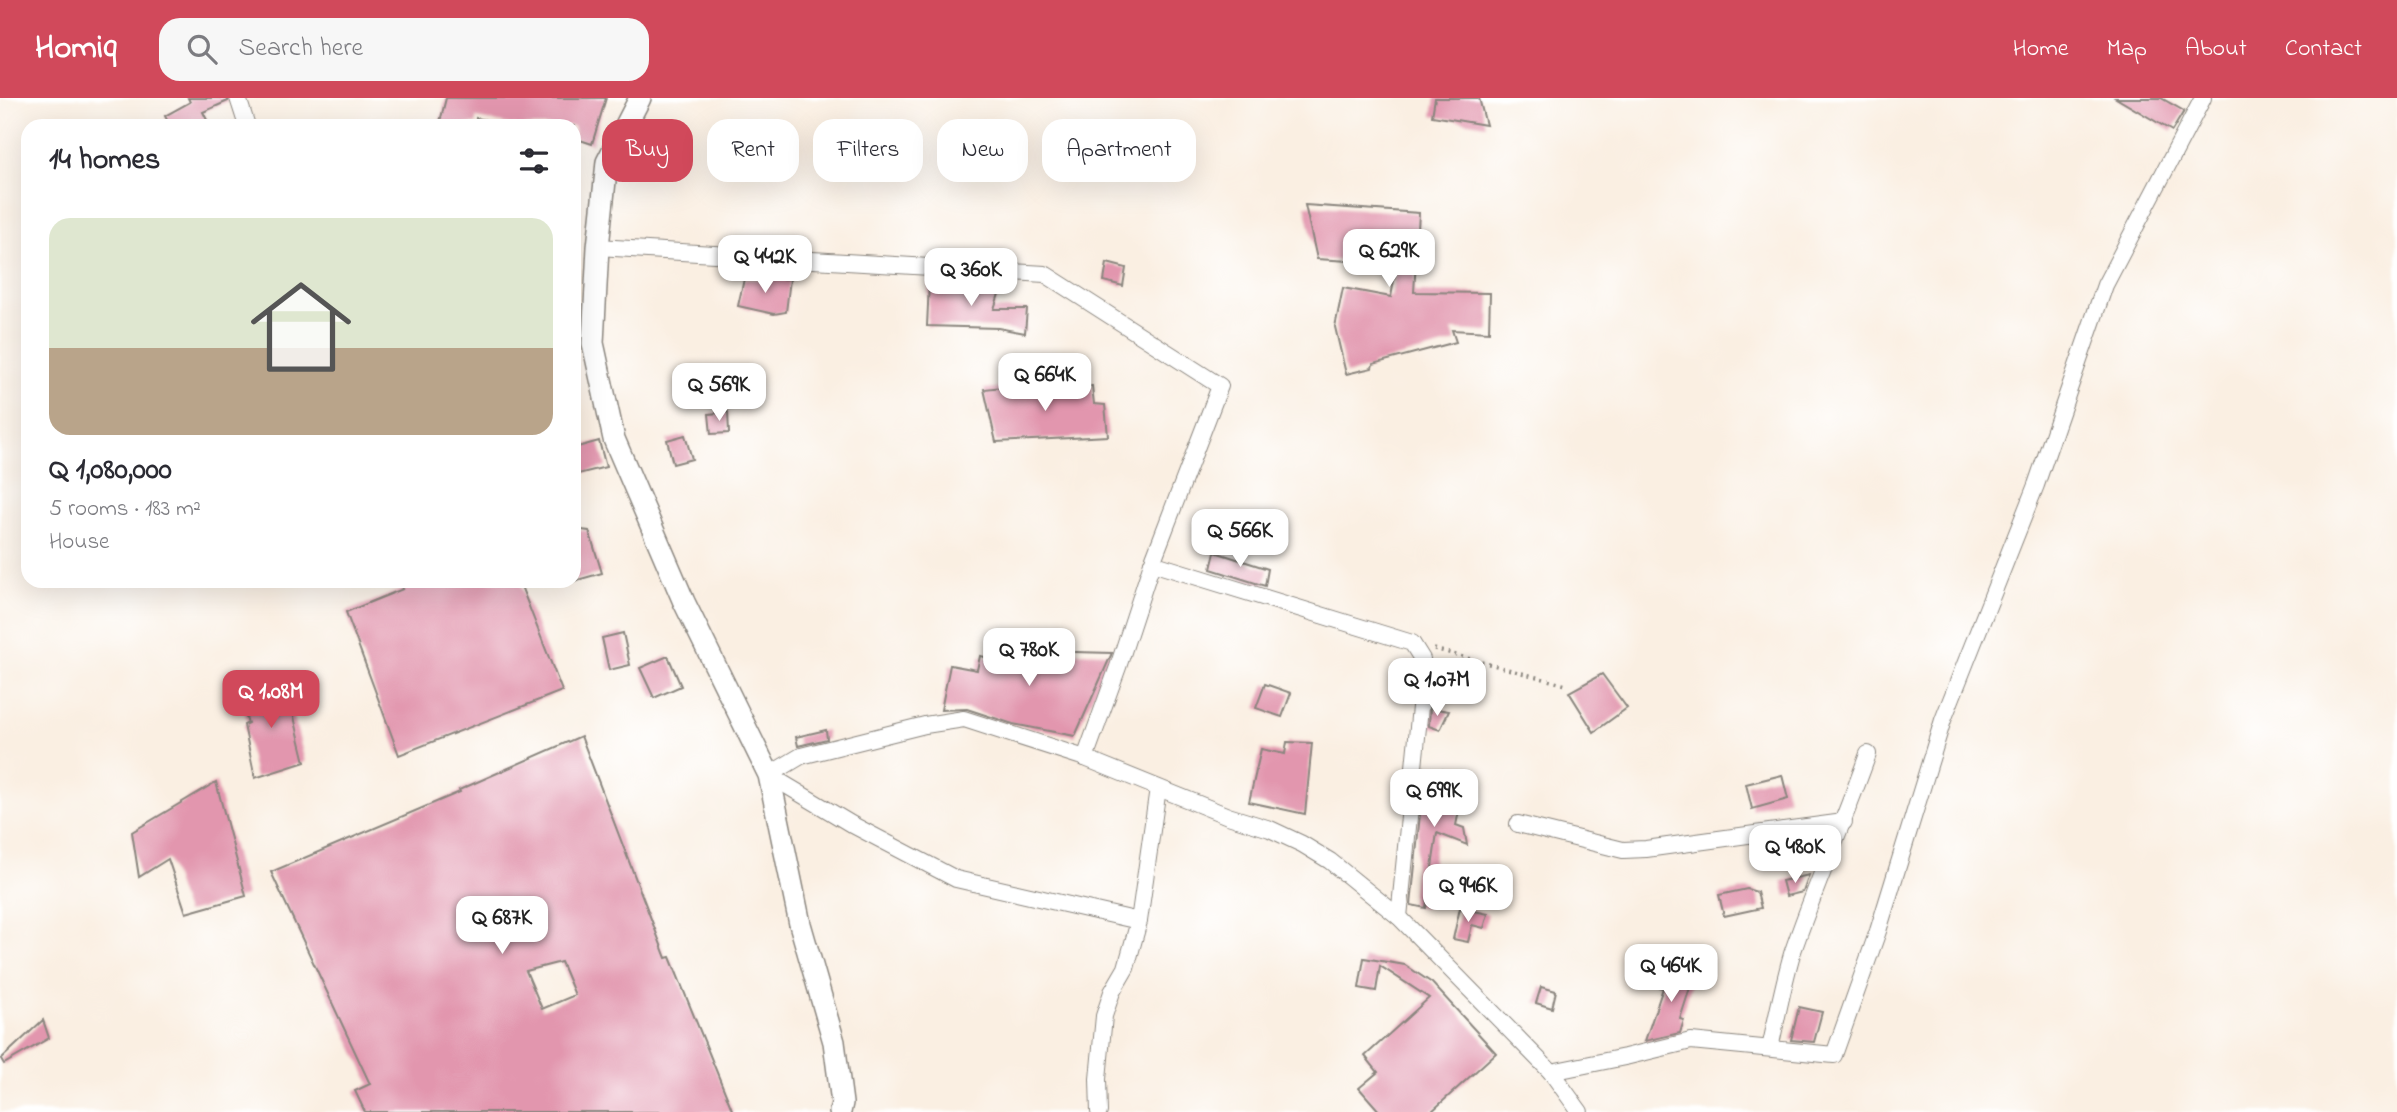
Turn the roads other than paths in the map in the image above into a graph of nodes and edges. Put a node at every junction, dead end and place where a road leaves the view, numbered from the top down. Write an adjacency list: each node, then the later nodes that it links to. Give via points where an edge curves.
1 (238, 98): 4 (street)
2 (640, 98): 5 (street, via 607,162)
3 (2203, 98): 17 (street, via 2105,285 2036,485 1943,720 1834,1055)
4 (245, 119)
5 (598, 247): 6 (street, via 1045,274 1220,386); 9 (street, via 593,343 614,439 684,602)
6 (1152, 563): 8 (street); 15 (street, via 1412,643 1419,650 1423,677)
7 (1868, 754): 11 (street)
8 (1085, 758): 9 (street, via 964,719 801,756); 10 (street)
9 (769, 775): 16 (street, via 956,879); 19 (street, via 800,924 834,1042)
10 (1158, 788): 15 (street, via 1302,844); 16 (street)
11 (1844, 822): 13 (street); 14 (street)
12 (1518, 824): 13 (street, via 1623,850)
13 (1784, 830): 14 (street, via 1802,838)
14 (1825, 865): 17 (street, via 1791,957)
15 (1399, 917): 18 (street)
16 (1139, 921): 20 (street, via 1126,968 1104,1016)
17 (1770, 1048): 18 (street, via 1691,1041)
18 (1551, 1072): 21 (street)
19 (840, 1112)
20 (1100, 1112)
21 (1580, 1112)

